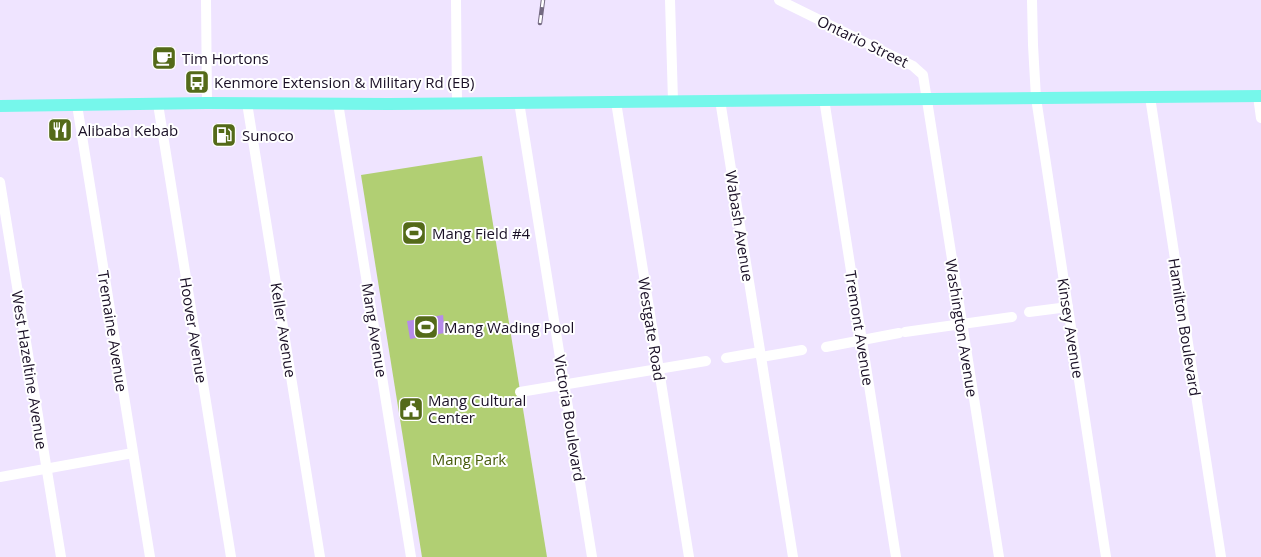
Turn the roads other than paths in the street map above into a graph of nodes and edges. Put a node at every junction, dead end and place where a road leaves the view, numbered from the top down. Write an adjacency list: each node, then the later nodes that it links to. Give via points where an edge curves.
1 (206, 0): 15 (street)
2 (456, 0): 18 (street)
3 (670, 0): 12 (street)
4 (779, 0): 10 (street, Ontario Street, via 913,66 923,75)
5 (1032, 0): 8 (street, Kinsey Avenue)
6 (1259, 96): 7 (main road); 22 (street)
7 (1150, 97): 8 (main road); 51 (street, Hamilton Boulevard)
8 (1036, 98): 10 (main road); 24 (street, Kinsey Avenue)
9 (824, 99): 10 (main road); 11 (main road); 28 (street, Tremont Avenue)
10 (926, 99): 27 (street, Washington Avenue)
11 (720, 100): 12 (main road); 31 (street, Wabash Avenue)
12 (673, 101): 14 (main road)
13 (519, 102): 14 (main road); 18 (main road); 35 (street, Victoria Boulevard)
14 (616, 102): 34 (street, Westgate Road)
15 (207, 103): 16 (main road); 19 (main road)
16 (247, 103): 17 (main road); 43 (street, Keller Avenue)
17 (338, 103): 18 (main road); 44 (street, Mang Avenue)
18 (457, 103)
19 (158, 104): 20 (main road); 42 (street, Hoover Avenue)
20 (77, 105): 21 (main road); 37 (street, Tremaine Avenue)
21 (0, 106)
22 (1261, 118)
23 (0, 182): 38 (street, West Hazeltine Avenue)
24 (1068, 306): 25 (street); 50 (street, Kinsey Avenue)
25 (1029, 312)
26 (1012, 316): 27 (street)
27 (962, 325): 28 (street); 49 (street, Washington Avenue)
28 (862, 341): 29 (street); 48 (street, Tremont Avenue)
29 (826, 347)
30 (802, 350): 31 (street)
31 (760, 355): 32 (street); 47 (street, Wabash Avenue)
32 (726, 358)
33 (706, 361): 34 (street)
34 (658, 369): 35 (street); 46 (street, Westgate Road)
35 (564, 385): 36 (street); 45 (street, Victoria Boulevard)
36 (520, 392)
37 (133, 453): 38 (street); 41 (street, Tremaine Avenue)
38 (46, 470): 39 (street); 40 (street, West Hazeltine Avenue)
39 (0, 477)
40 (61, 557)
41 (150, 557)
42 (231, 557)
43 (320, 557)
44 (411, 557)
45 (592, 557)
46 (689, 557)
47 (793, 557)
48 (896, 557)
49 (999, 557)
50 (1106, 557)
51 (1221, 557)

